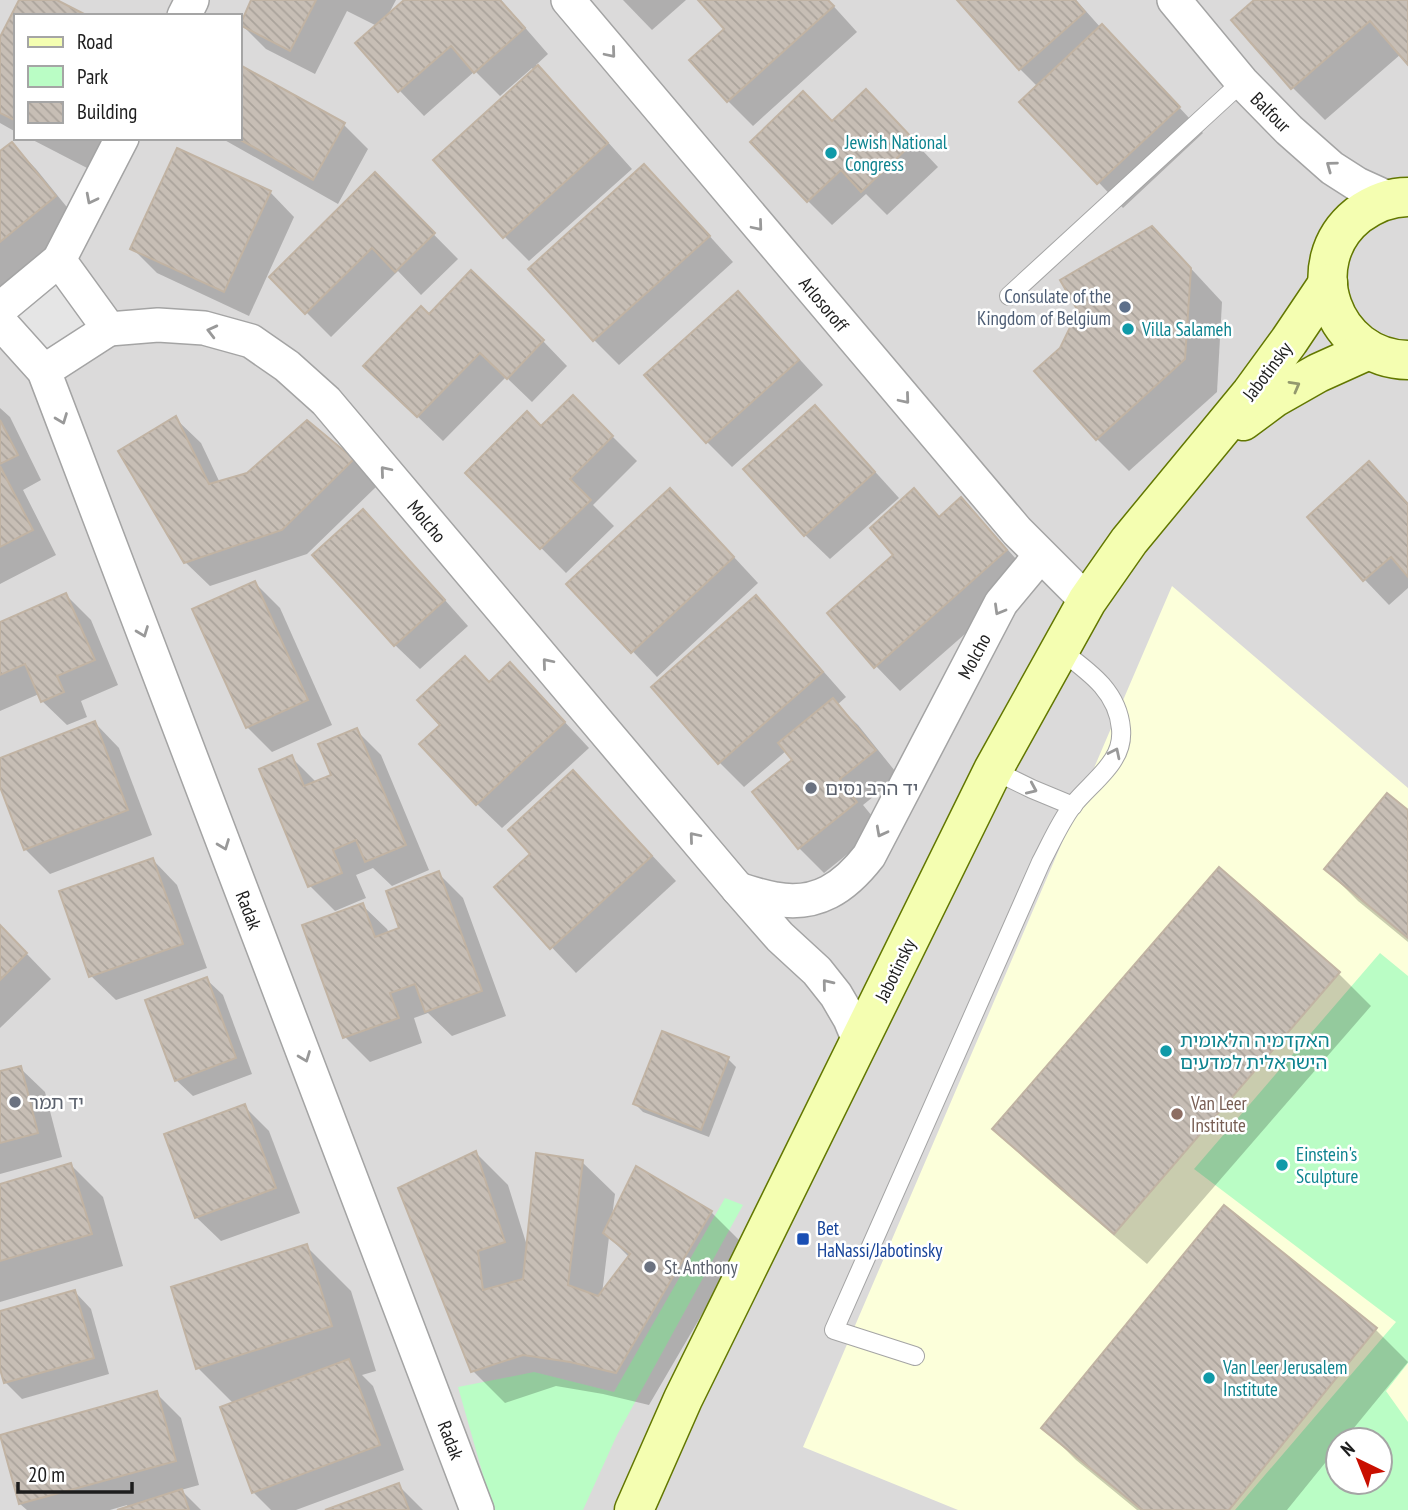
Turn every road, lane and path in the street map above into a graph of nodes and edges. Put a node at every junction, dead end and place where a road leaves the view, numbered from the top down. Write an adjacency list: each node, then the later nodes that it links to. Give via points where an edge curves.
1 (568, 0): 16 (street, Arlosoroff, one-way to 16)
2 (1174, 0): 3 (street, Balfour)
3 (1242, 82): 5 (street, Balfour, one-way to 3, via 1357,184 1332,168); 8 (lane)
4 (121, 140): 6 (street, one-way to 6)
5 (1399, 198): 7 (street, via 1377,204 1353,219 1331,255)
6 (60, 260): 9 (street); 11 (street)
7 (1328, 283): 12 (street, via 1340,323); 15 (street, Jabotinsky, via 1282,352)
8 (1009, 296)
9 (0, 309)
10 (0, 322): 14 (street, Radak)
11 (109, 329): 14 (street); 21 (street, Molcho, one-way to 11, via 326,401 287,366 251,341 204,328)
12 (1368, 350): 13 (street); 15 (street, Jabotinsky, one-way to 12, via 1274,398)
13 (1408, 360)
14 (44, 371): 24 (street, Radak, one-way to 24)
15 (1201, 456): 17 (street, Jabotinsky, via 1129,541)
16 (1040, 556): 17 (street, Arlosoroff); 21 (street, Molcho, one-way to 21, via 1002,603 869,856 855,873 817,898 797,901)
17 (1087, 601): 18 (street, Jabotinsky)
18 (1060, 650): 19 (street, Jabotinsky); 20 (lane, one-way to 18, via 1114,760 1122,739 1121,722 1105,687)
19 (993, 771): 20 (lane, one-way to 20); 22 (street, Jabotinsky)
20 (1073, 806): 23 (lane, via 1035,875 834,1330)
21 (738, 889): 22 (street, Molcho, one-way to 21, via 836,995 817,971)
22 (860, 1043): 25 (street, Jabotinsky, via 683,1399)
23 (915, 1356)
24 (477, 1510)
25 (634, 1510)

